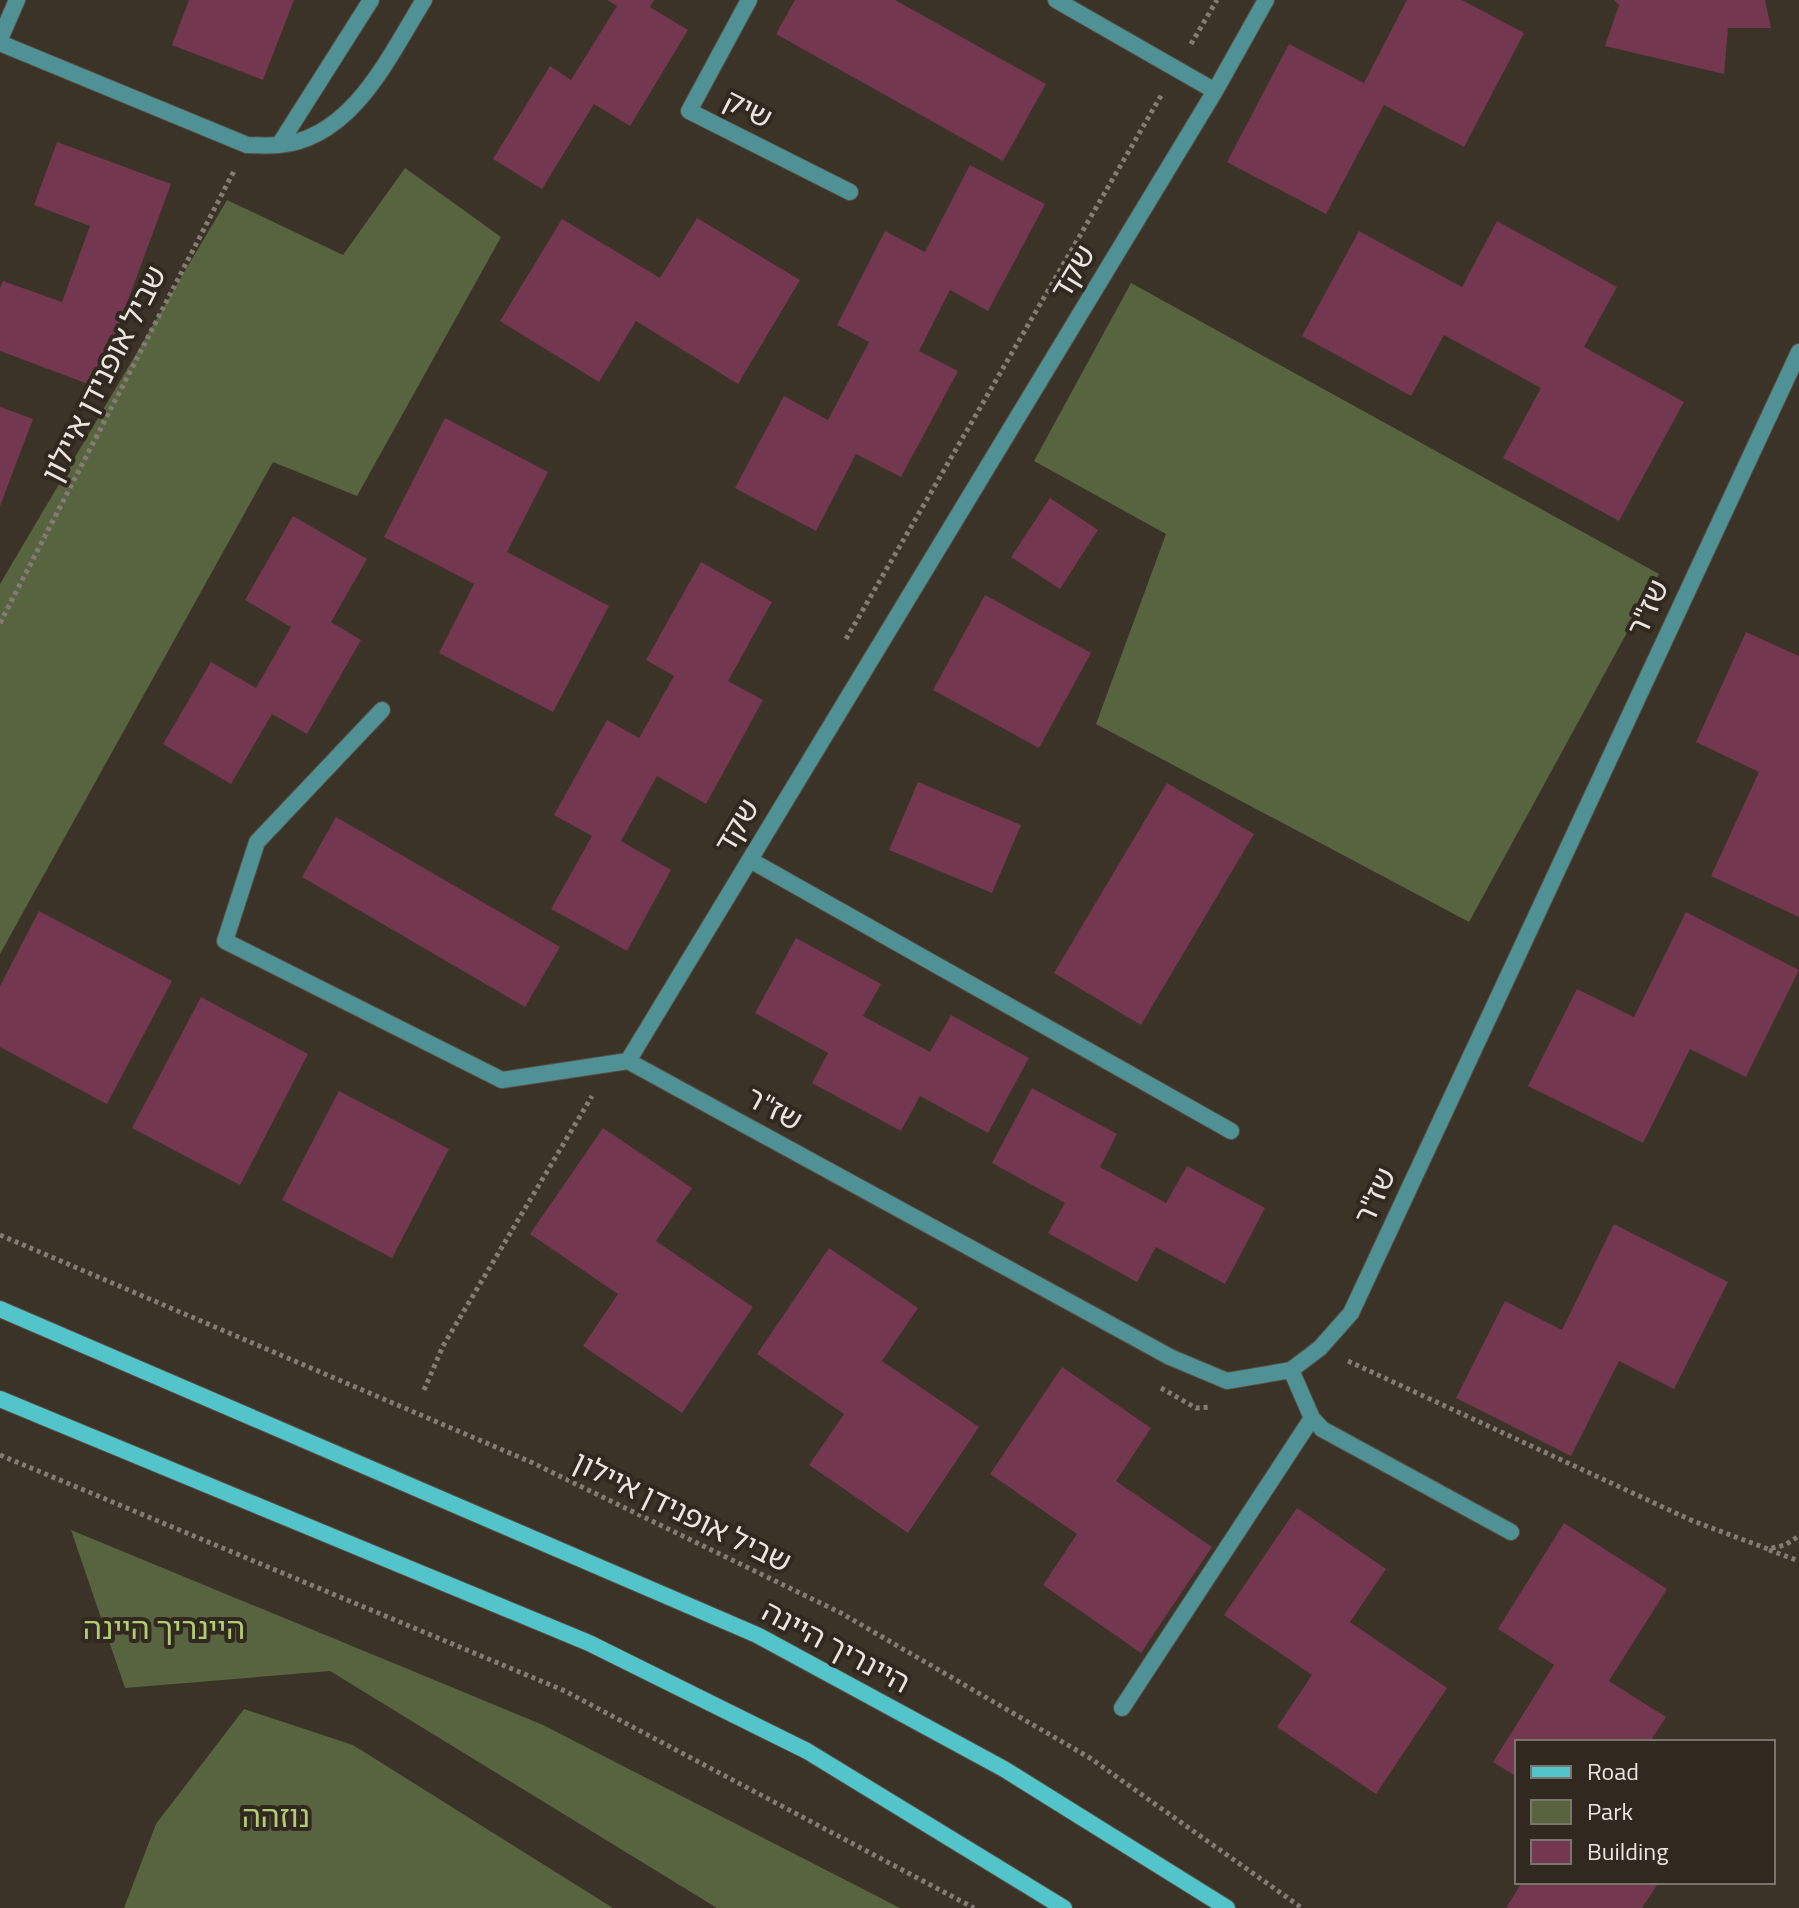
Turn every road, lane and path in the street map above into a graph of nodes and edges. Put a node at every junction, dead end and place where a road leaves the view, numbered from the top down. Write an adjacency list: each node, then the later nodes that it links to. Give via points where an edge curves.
1 (17, 0): 8 (street)
2 (371, 0): 12 (street)
3 (424, 0): 12 (street, via 351,108 312,137)
4 (749, 0): 13 (street, שיק, via 689,111)
5 (1056, 0): 9 (street)
6 (1217, 0): 9 (path)
7 (1266, 0): 10 (street, שקד)
8 (0, 41): 11 (street)
9 (1177, 69): 10 (street); 16 (path)
10 (1215, 91): 18 (street, שקד)
11 (247, 145): 12 (street); 15 (path, שביל אופנידן איילון)
12 (279, 145)
13 (850, 192)
14 (1799, 352): 24 (street, שז"ר, via 1351,1313)
15 (0, 623)
16 (840, 648)
17 (382, 710): 19 (street, via 257,842 225,941 502,1080)
18 (750, 860): 19 (street, שקד); 21 (street)
19 (628, 1061): 25 (street, שז"ר, via 1170,1357 1227,1381)
20 (593, 1094): 26 (path, via 443,1346)
21 (1231, 1131)
22 (0, 1235): 38 (path, שביל אופנידן איילון, via 533,1463 841,1613 1090,1758)
23 (0, 1309): 37 (main road, היינריך היינה, via 757,1635 1004,1769)
24 (1320, 1348): 25 (street, שז"ר); 32 (path, via 1693,1521)
25 (1291, 1370): 28 (street)
26 (424, 1390)
27 (0, 1399): 36 (main road, via 589,1643 807,1751)
28 (1312, 1418): 30 (street, via 1322,1429); 34 (street)
29 (0, 1455): 35 (path, via 565,1691)
30 (1511, 1532)
31 (1799, 1536): 32 (path)
32 (1768, 1549): 33 (path)
33 (1799, 1561)
34 (1122, 1708)
35 (974, 1908)
36 (1064, 1908)
37 (1227, 1908)
38 (1302, 1908)

